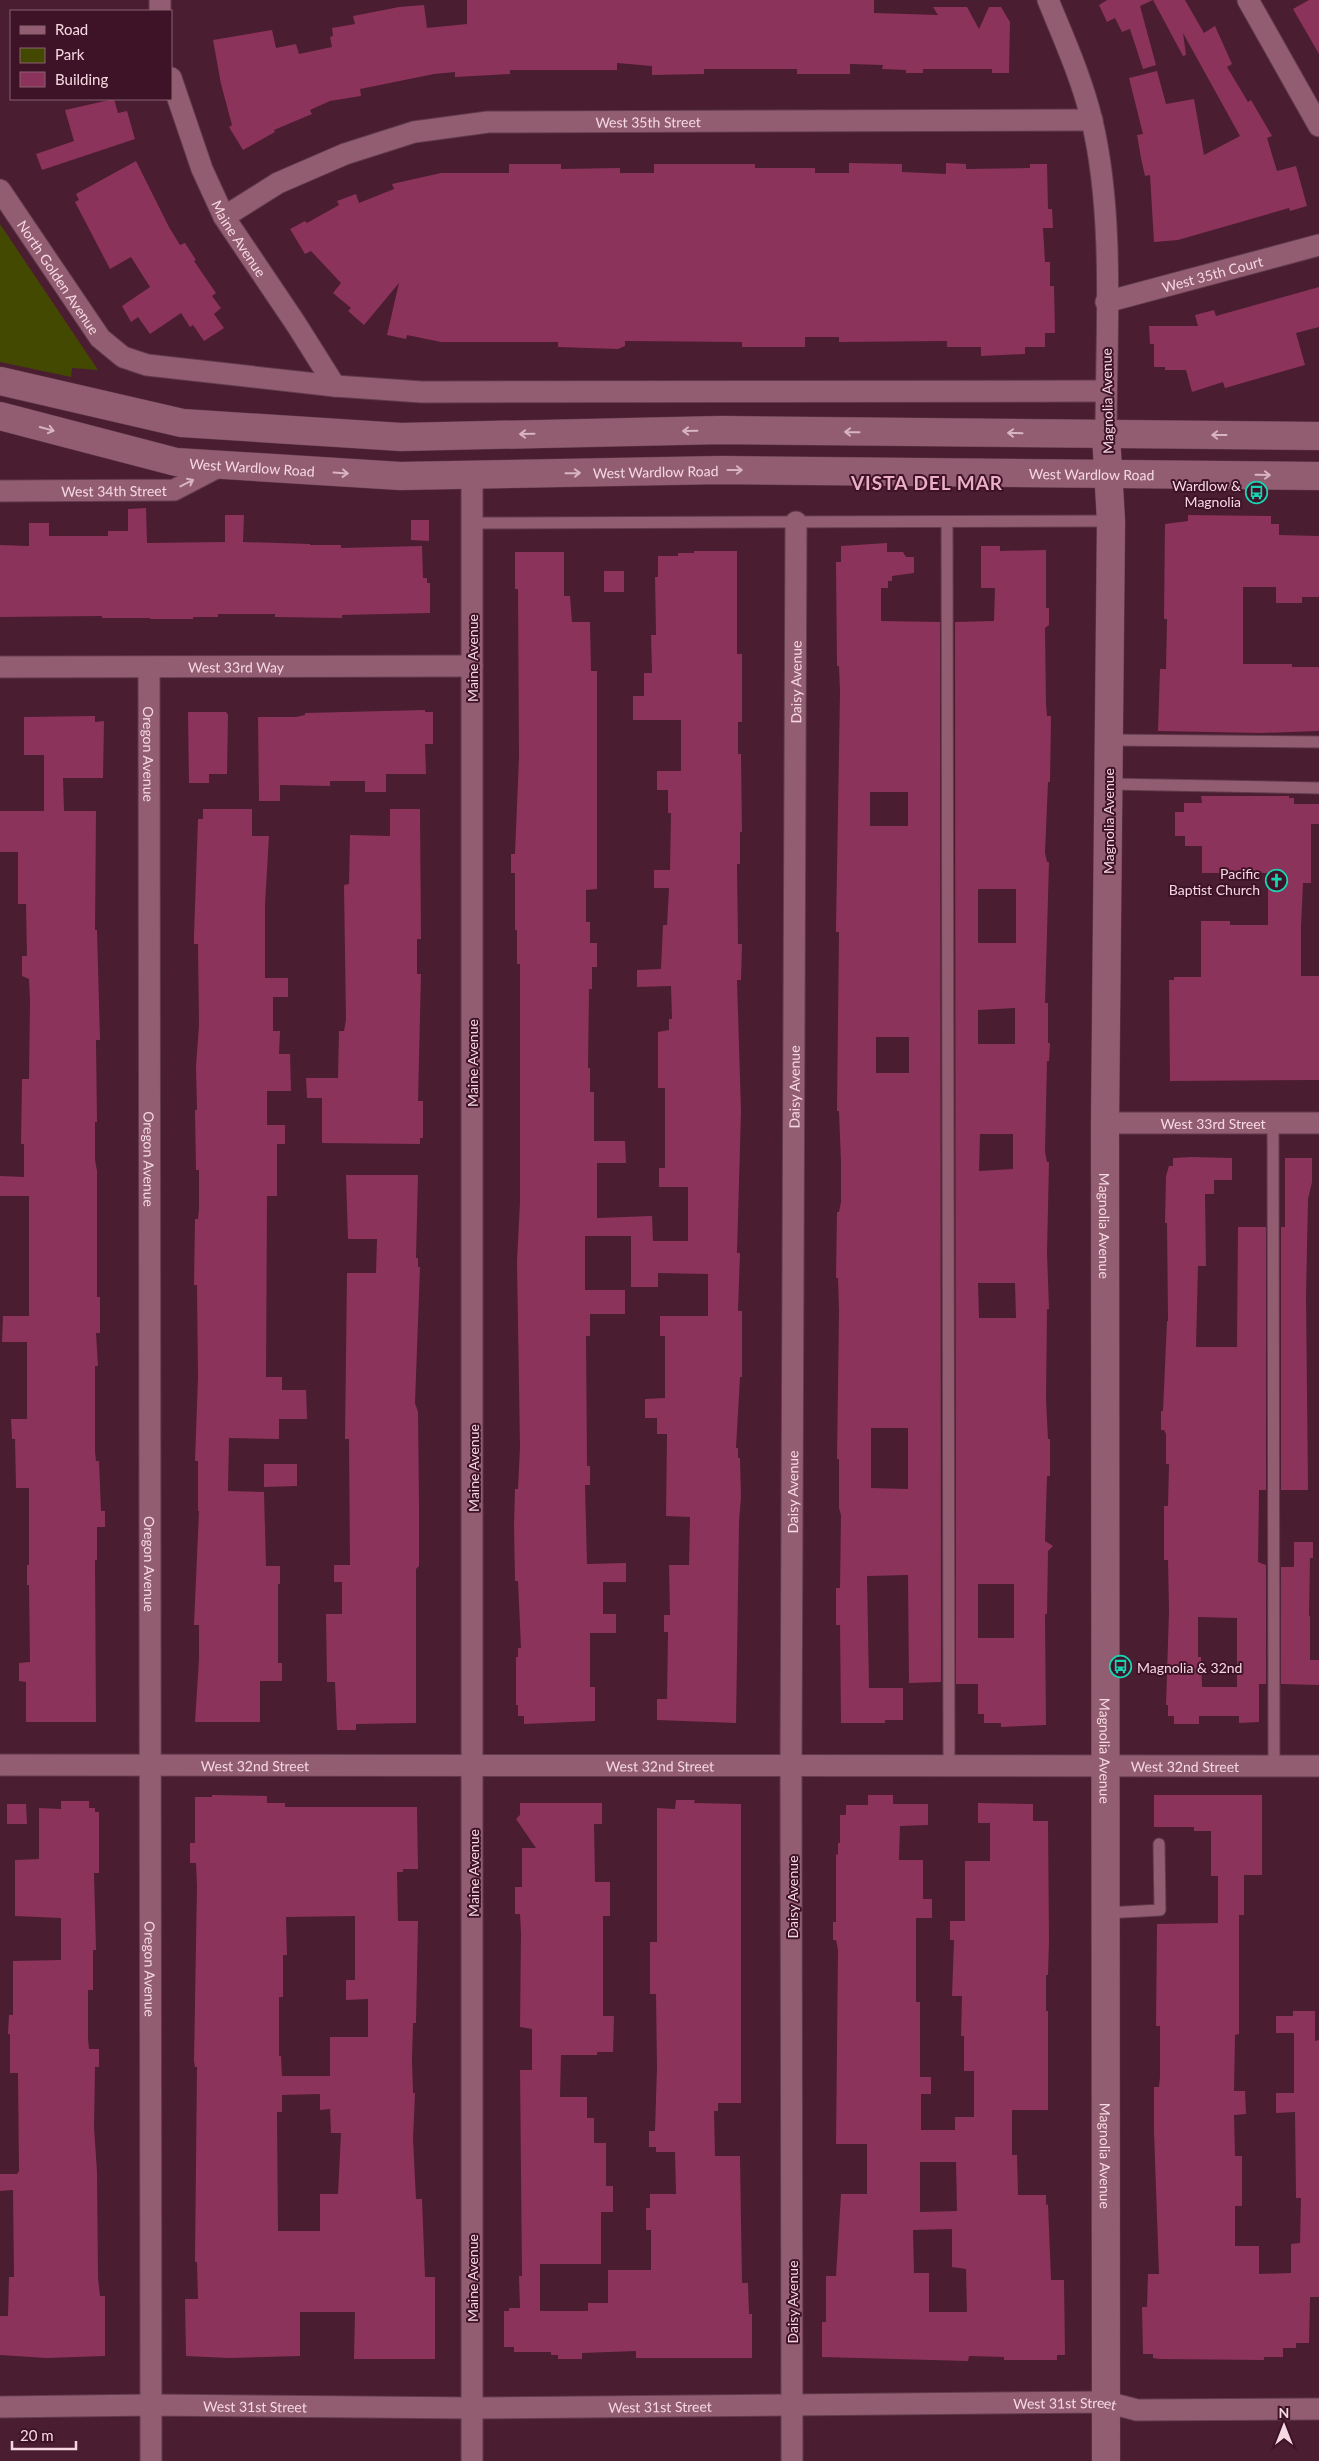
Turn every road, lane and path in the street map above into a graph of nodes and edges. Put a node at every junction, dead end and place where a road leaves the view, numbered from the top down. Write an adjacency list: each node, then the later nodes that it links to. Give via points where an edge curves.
1 (1048, 0): 4 (street, Magnolia Avenue, via 1072,58)
2 (1248, 0): 5 (street)
3 (172, 81): 7 (street, Maine Avenue, via 202,169)
4 (1092, 120): 7 (street, West 35th Street, via 488,122 414,132 345,154 278,183); 9 (street, Magnolia Avenue, via 1106,239)
5 (1319, 126)
6 (0, 190): 11 (street, North Golden Avenue, via 100,338 123,357 147,365)
7 (224, 217): 11 (street, Maine Avenue)
8 (1319, 245): 9 (street, West 35th Court)
9 (1106, 302): 12 (street, Magnolia Avenue)
10 (0, 381): 14 (main road, one-way to 10, via 721,430 401,437 182,423)
11 (335, 386): 12 (street, via 422,392)
12 (1106, 391): 14 (street, Magnolia Avenue)
13 (0, 416): 16 (main road, West Wardlow Road, one-way to 16, via 176,462)
14 (1106, 435): 15 (main road, one-way to 14); 17 (main road, Magnolia Avenue)
15 (1319, 436)
16 (222, 465): 18 (main road, West Wardlow Road, one-way to 18, via 400,476); 20 (street, West 34th Street, one-way to 16, via 174,490)
17 (1109, 474): 18 (main road, West Wardlow Road, one-way to 17, via 721,470); 19 (main road, West Wardlow Road, one-way to 19); 21 (main road, Magnolia Avenue)
18 (472, 475): 24 (street, Maine Avenue)
19 (1319, 476)
20 (0, 491)
21 (1111, 521): 23 (lane); 28 (main road, Magnolia Avenue)
22 (796, 522): 23 (lane); 24 (lane); 37 (street, Daisy Avenue)
23 (947, 522): 38 (lane)
24 (472, 523): 25 (street, Maine Avenue)
25 (472, 666): 27 (street, West 33rd Way); 36 (street, Maine Avenue)
26 (0, 667): 27 (street, West 33rd Way)
27 (148, 668): 35 (street, Oregon Avenue)
28 (1109, 740): 29 (lane); 30 (main road, Magnolia Avenue)
29 (1319, 742)
30 (1108, 784): 31 (lane); 32 (main road, Magnolia Avenue)
31 (1319, 788)
32 (1105, 1123): 33 (street, West 33rd Street); 40 (main road, Magnolia Avenue)
33 (1273, 1123): 34 (street, West 33rd Street); 41 (lane)
34 (1319, 1123)
35 (152, 1764): 36 (street, West 32nd Street); 39 (street, West 32nd Street); 47 (street, Oregon Avenue)
36 (473, 1764): 37 (street, West 32nd Street); 49 (street, Maine Avenue)
37 (791, 1764): 38 (street, West 32nd Street); 46 (street, Daisy Avenue)
38 (949, 1764): 40 (street, West 32nd Street)
39 (0, 1765)
40 (1106, 1765): 41 (street, West 32nd Street); 44 (main road, Magnolia Avenue)
41 (1274, 1766): 42 (street, West 32nd Street)
42 (1319, 1766)
43 (1159, 1844): 44 (lane, via 1160,1910)
44 (1106, 1913): 45 (main road, Magnolia Avenue)
45 (1106, 2402): 46 (street, West 31st Street); 50 (street, West 31st Street, via 1137,2410); 54 (main road, Magnolia Avenue)
46 (793, 2404): 49 (street, West 31st Street); 53 (street, Daisy Avenue)
47 (151, 2405): 48 (street, West 31st Street); 49 (street, West 31st Street); 51 (street, Oregon Avenue)
48 (0, 2407)
49 (472, 2408): 52 (street, Maine Avenue)
50 (1319, 2408)
51 (151, 2461)
52 (472, 2461)
53 (792, 2461)
54 (1106, 2461)

